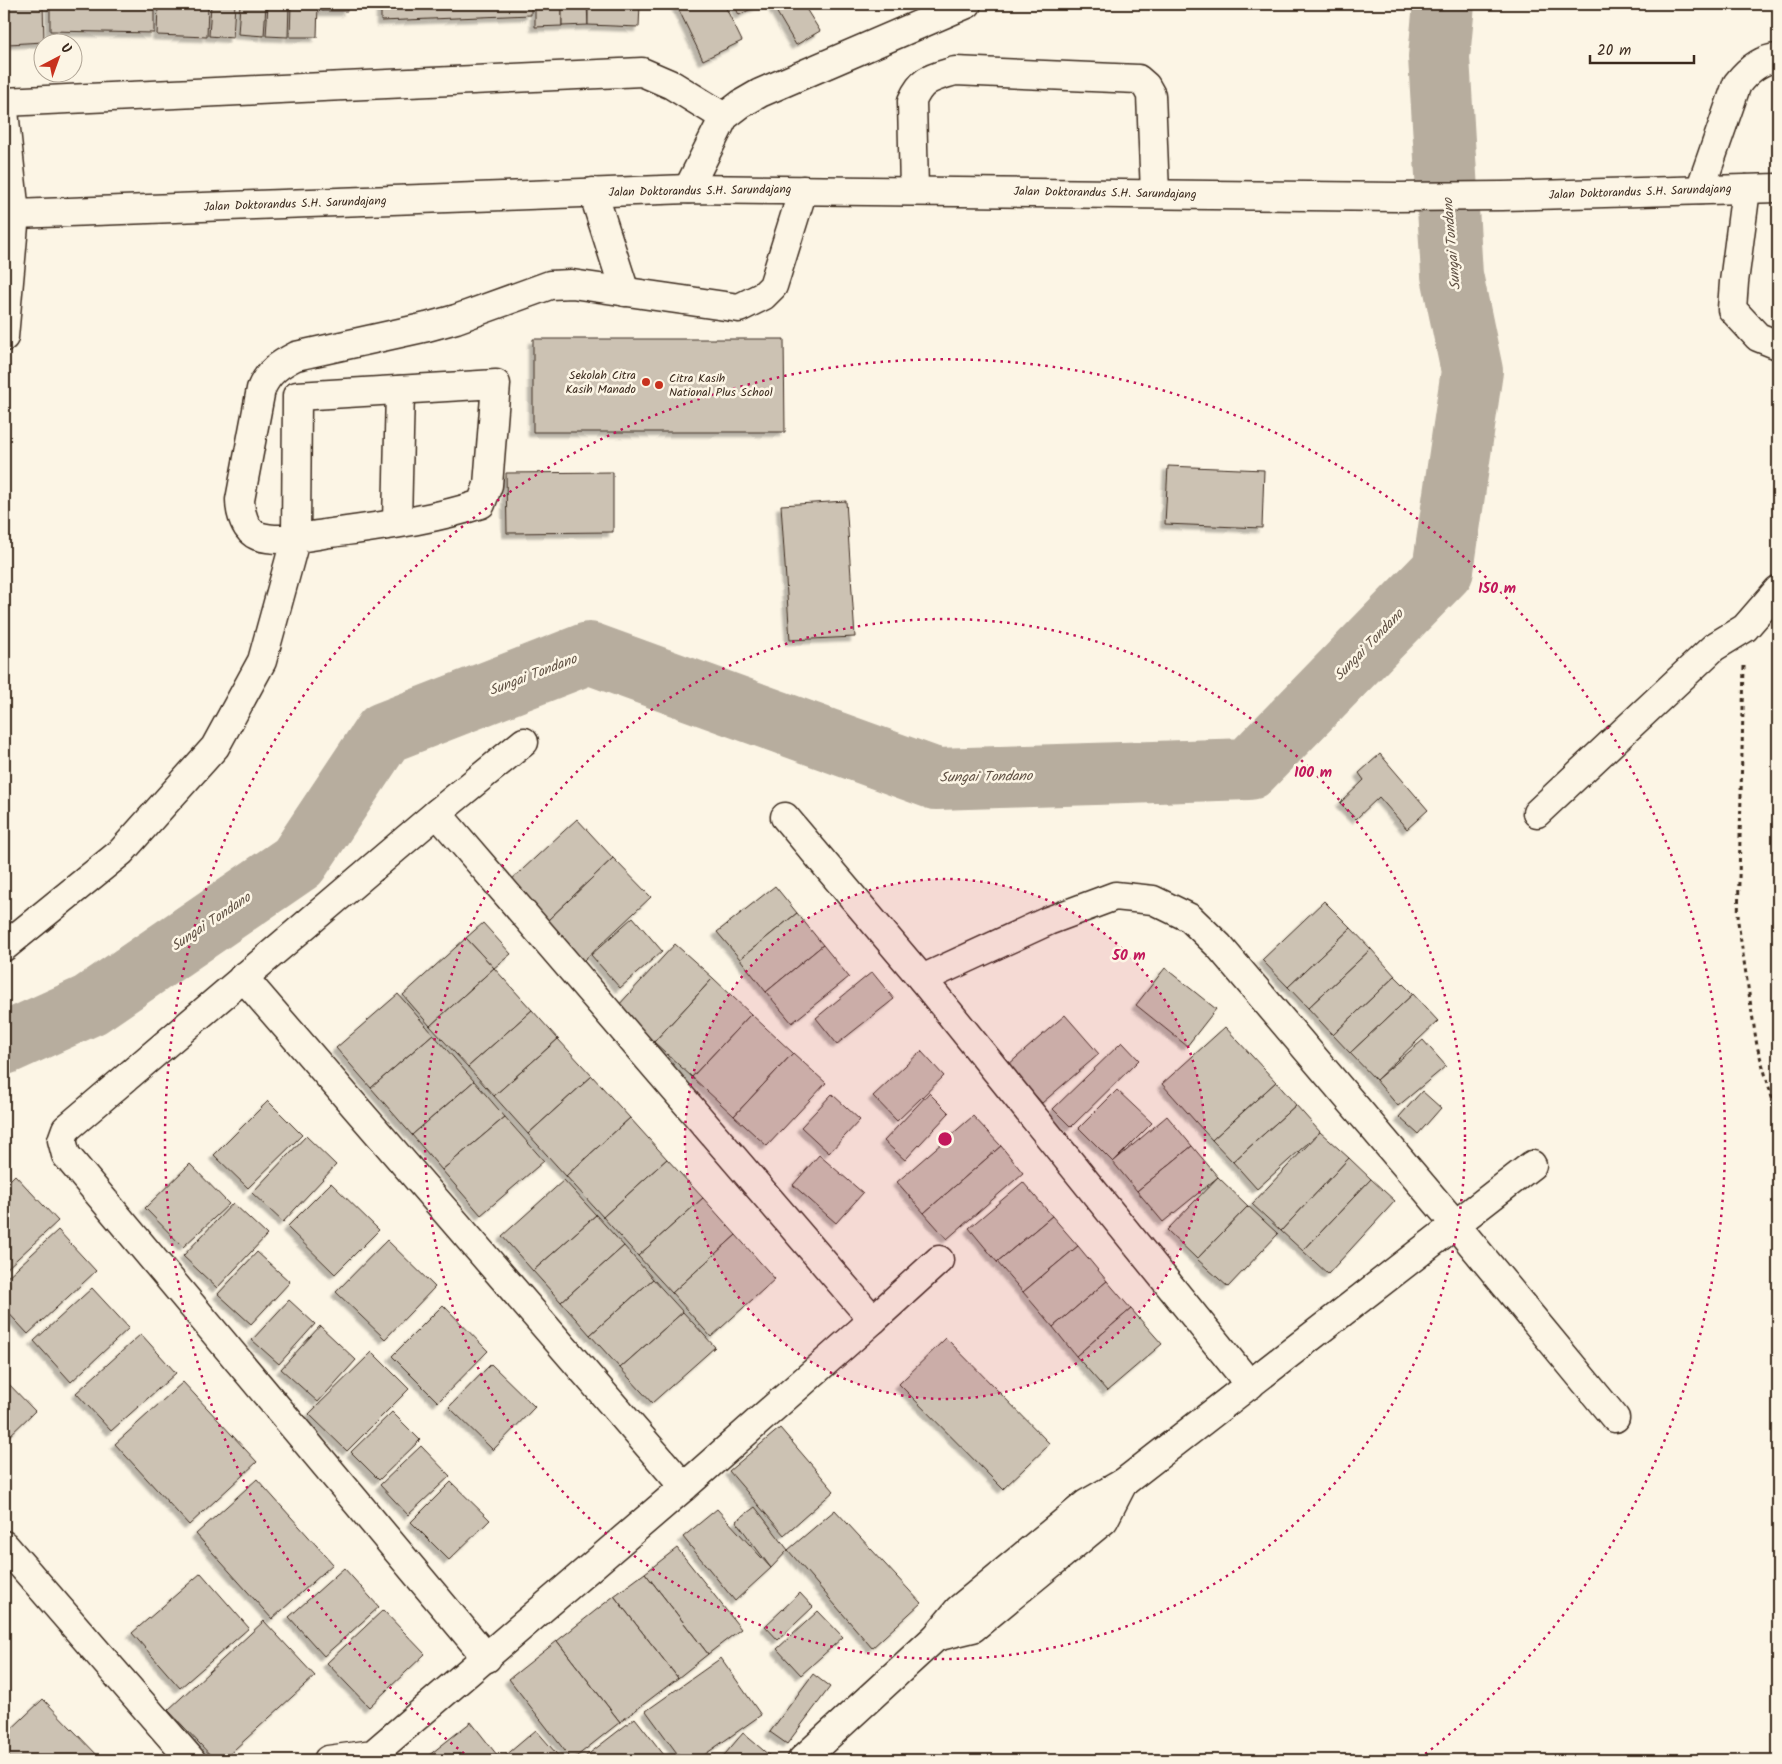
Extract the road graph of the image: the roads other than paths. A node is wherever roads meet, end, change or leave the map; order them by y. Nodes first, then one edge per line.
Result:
1 (967, 4) edge
2 (1778, 58) edge
3 (4, 102) edge
4 (4, 110) edge
5 (724, 117) junction
6 (1778, 188) edge
7 (688, 189) junction
8 (1746, 189) junction
9 (803, 190) junction
10 (914, 190) junction
11 (1700, 190) junction
12 (593, 192) junction
13 (1155, 194) junction
14 (9, 214) edge
15 (625, 292) junction
16 (4, 337) edge
17 (1778, 345) edge
18 (400, 390) junction
19 (397, 523) junction
20 (296, 537) junction
21 (1778, 590) edge
22 (524, 742) dead end
23 (437, 813) junction
24 (1537, 813) dead end
25 (785, 817) dead end
26 (4, 947) edge
27 (243, 977) junction
28 (922, 979) junction
29 (1532, 1165) dead end
30 (1455, 1224) junction
31 (938, 1260) dead end
32 (873, 1320) junction
33 (1250, 1385) junction
34 (1615, 1418) dead end
35 (684, 1487) junction
36 (4, 1545) edge
37 (487, 1658) junction
38 (372, 1757) edge
39 (191, 1760) edge
40 (328, 1760) edge
41 (802, 1760) edge

1 - 5 main road
2 - 11 main road
3 - 5 main road
4 - 14 main road
5 - 7 main road
6 - 8 main road, Jalan Doktorandus S.H. Sarundajang
7 - 9 main road, Jalan Doktorandus S.H. Sarundajang
7 - 12 main road, Jalan Doktorandus S.H. Sarundajang
8 - 11 main road, Jalan Doktorandus S.H. Sarundajang
8 - 17 main road
9 - 10 main road, Jalan Doktorandus S.H. Sarundajang
9 - 15 main road
10 - 13 main road, Jalan Doktorandus S.H. Sarundajang
10 - 13 main road
11 - 13 main road, Jalan Doktorandus S.H. Sarundajang
12 - 14 main road, Jalan Doktorandus S.H. Sarundajang
12 - 15 main road
14 - 16 main road
15 - 20 main road
18 - 19 main road
18 - 19 main road
18 - 20 main road
19 - 20 main road
20 - 26 main road
21 - 24 main road
22 - 23 main road
23 - 27 main road
23 - 32 main road
25 - 28 main road
27 - 35 main road
27 - 37 main road
28 - 30 main road
28 - 33 main road
29 - 30 main road
30 - 33 main road
30 - 34 main road
31 - 32 main road
32 - 35 main road
33 - 41 main road
35 - 37 main road
36 - 39 main road
37 - 38 main road
38 - 40 main road

